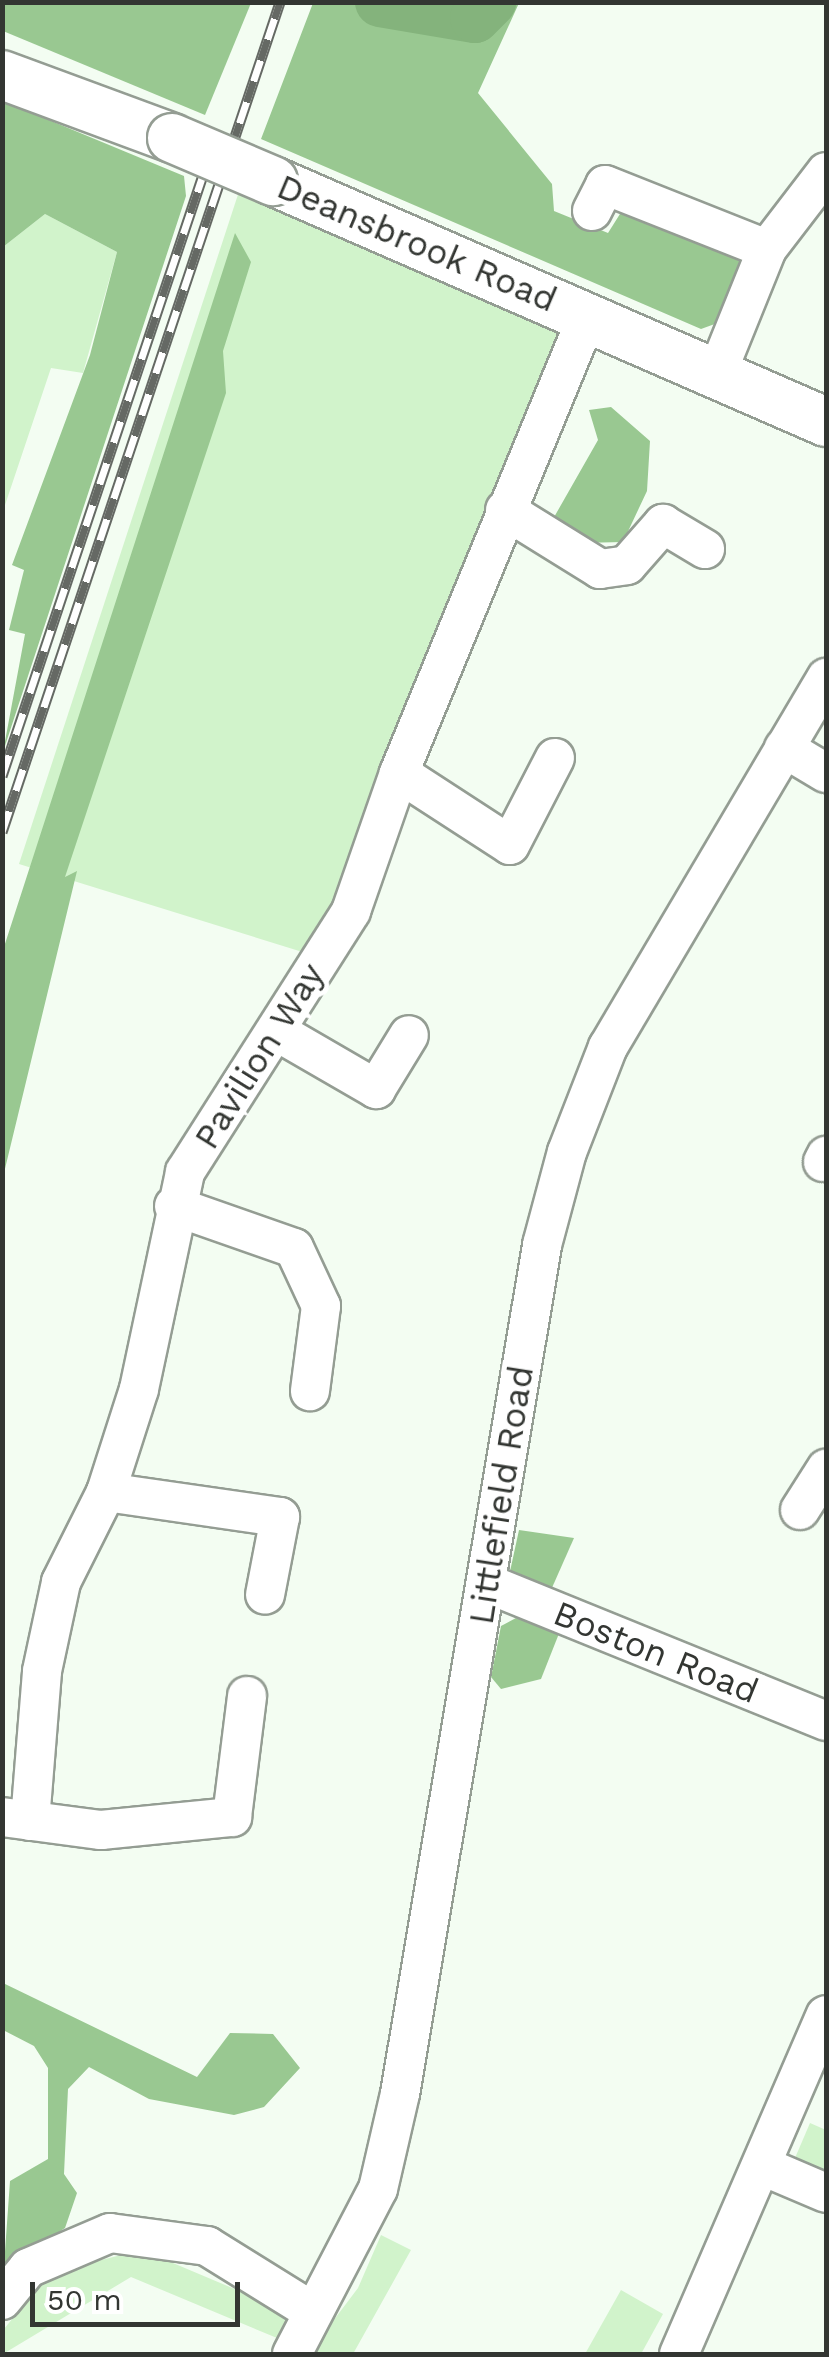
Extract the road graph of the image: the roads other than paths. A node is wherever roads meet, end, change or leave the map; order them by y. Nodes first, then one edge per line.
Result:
1 (2, 75) edge
2 (826, 172) edge
3 (592, 211) dead end
4 (767, 249) junction
5 (588, 318) junction
6 (716, 373) junction
7 (826, 422) edge
8 (505, 510) junction
9 (705, 549) dead end
10 (826, 678) edge
11 (784, 748) junction
12 (555, 758) dead end
13 (399, 773) junction
14 (826, 773) edge
15 (276, 1031) junction
16 (409, 1035) dead end
17 (174, 1206) junction
18 (310, 1391) dead end
19 (826, 1469) edge
20 (106, 1492) junction
21 (800, 1510) dead end
22 (486, 1583) junction
23 (265, 1596) dead end
24 (248, 1696) dead end
25 (826, 1721) edge
26 (16, 1819) edge
27 (826, 2016) edge
28 (765, 2167) junction
29 (826, 2192) edge
30 (2, 2300) edge
31 (312, 2311) junction
32 (292, 2354) edge
33 (679, 2354) edge

1 - 5 main road, Deansbrook Road, bridge
2 - 4 street
3 - 4 street
4 - 6 street
5 - 6 main road, Deansbrook Road
5 - 8 street, Pavilion Way
6 - 7 main road, Deansbrook Road
8 - 9 street
8 - 13 street, Pavilion Way
10 - 11 street, Littlefield Road
11 - 14 street
11 - 22 street, Littlefield Road
12 - 13 street
13 - 15 street, Pavilion Way
15 - 16 street
15 - 17 street, Pavilion Way
17 - 18 street
17 - 20 street, Pavilion Way
19 - 21 street
20 - 23 street
20 - 26 street, Pavilion Way
22 - 25 street, Boston Road
22 - 31 street, Littlefield Road
24 - 26 street
27 - 28 street
28 - 29 street
28 - 33 street
30 - 31 street
31 - 32 street, Littlefield Road

